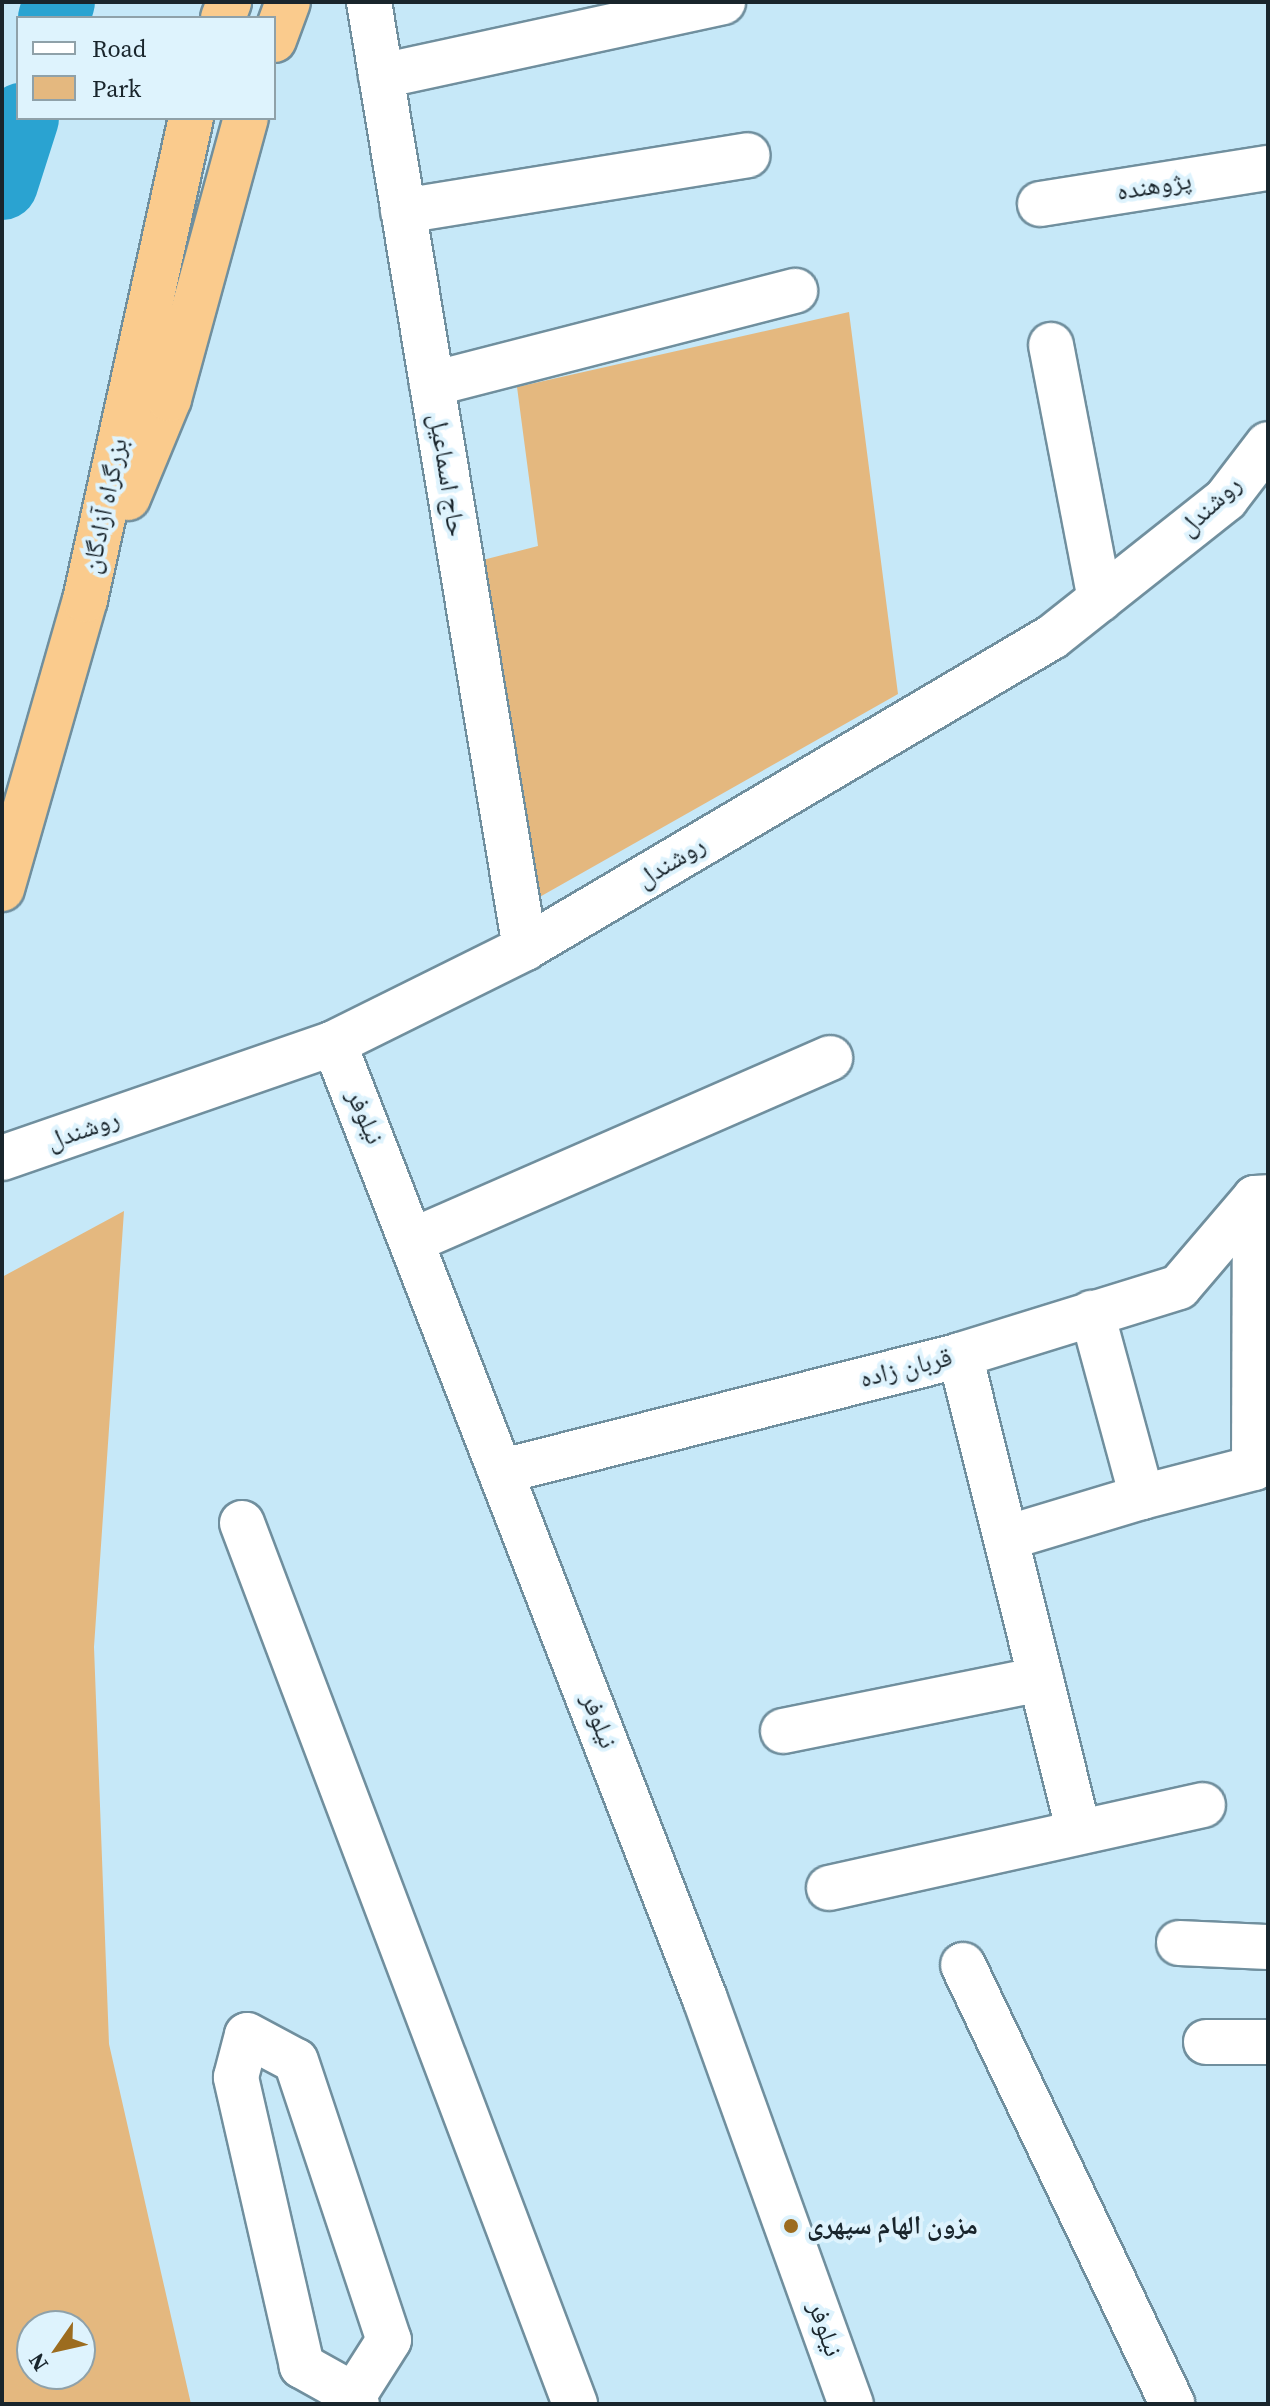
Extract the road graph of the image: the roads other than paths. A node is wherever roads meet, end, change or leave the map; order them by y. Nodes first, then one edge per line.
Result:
1 (288, 2) edge
2 (369, 2) edge
3 (723, 2) edge
4 (276, 35) edge
5 (381, 76) junction
6 (191, 120) edge
7 (245, 120) edge
8 (747, 155) dead end
9 (1268, 168) edge
10 (1040, 204) dead end
11 (403, 211) junction
12 (795, 291) dead end
13 (1051, 345) dead end
14 (432, 384) junction
15 (1268, 444) edge
16 (1100, 599) junction
17 (85, 600) junction
18 (2, 889) edge
19 (525, 948) junction
20 (334, 1043) junction
21 (830, 1058) dead end
22 (2, 1158) edge
23 (1261, 1198) edge
24 (416, 1239) junction
25 (1092, 1313) junction
26 (960, 1355) junction
27 (503, 1471) junction
28 (1142, 1497) junction
29 (242, 1523) dead end
30 (1006, 1538) junction
31 (1041, 1679) junction
32 (783, 1731) dead end
33 (1203, 1805) dead end
34 (1079, 1831) junction
35 (829, 1888) dead end
36 (1179, 1943) dead end
37 (1268, 1947) edge
38 (963, 1965) dead end
39 (1206, 2042) dead end
40 (1268, 2042) edge
41 (356, 2399) edge
42 (575, 2404) edge
43 (851, 2404) edge
44 (1172, 2404) edge

1 - 4 highway
2 - 5 street, حاج اسماعیل
3 - 5 street
5 - 11 street, حاج اسماعیل
6 - 17 highway, بزرگراه آزادگان
7 - 17 highway
8 - 11 street
9 - 10 street, پژوهنده
11 - 14 street, حاج اسماعیل
12 - 14 street
13 - 16 street
14 - 19 street, حاج اسماعیل
15 - 16 street, روشندل
16 - 19 street, روشندل
17 - 18 highway, بزرگراه آزادگان
19 - 20 street, روشندل
20 - 22 street, روشندل
20 - 24 street, نیلوفر
21 - 24 street
23 - 25 street, قربان زاده
23 - 28 street
24 - 27 street, نیلوفر
25 - 26 street, قربان زاده
25 - 28 street
26 - 27 street, قربان زاده
26 - 30 street
27 - 43 street, نیلوفر
28 - 30 street
29 - 42 street
30 - 31 street
31 - 32 street
31 - 34 street
33 - 34 street
34 - 35 street
36 - 37 street
38 - 44 street
39 - 40 street
41 - 41 street

